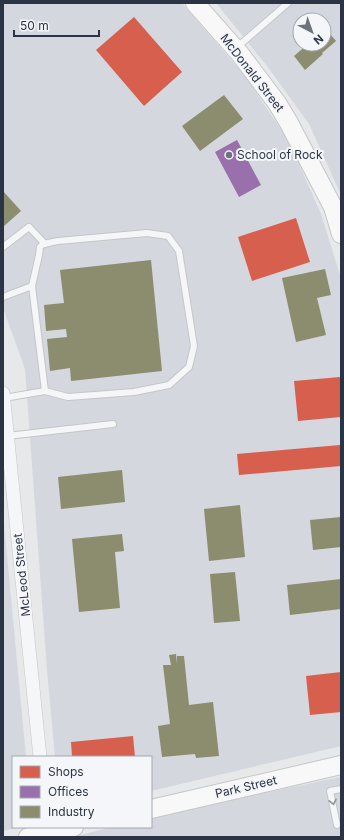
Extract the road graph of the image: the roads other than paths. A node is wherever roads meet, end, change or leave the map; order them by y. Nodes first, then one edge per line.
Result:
1 (196, 3) edge
2 (288, 3) edge
3 (235, 49) junction
4 (341, 234) edge
5 (45, 244) junction
6 (3, 247) edge
7 (32, 286) junction
8 (3, 297) edge
9 (45, 391) junction
10 (3, 393) edge
11 (4, 398) edge
12 (114, 424) dead end
13 (7, 436) junction
14 (40, 756) edge
15 (341, 765) edge
16 (341, 789) edge
17 (152, 809) edge
18 (337, 825) dead end
19 (65, 828) edge
20 (48, 830) edge
21 (28, 837) edge

1 - 3 main road, McDonald Street
2 - 3 lane
3 - 4 main road, McDonald Street
5 - 6 lane
5 - 7 lane
5 - 9 lane
7 - 8 lane
7 - 9 lane
9 - 11 lane
10 - 11 street, McLeod Street
11 - 13 street, McLeod Street
12 - 13 lane
13 - 14 street, McLeod Street
15 - 17 main road, Park Street
16 -> 18 lane
19 - 20 main road
20 - 21 main road

